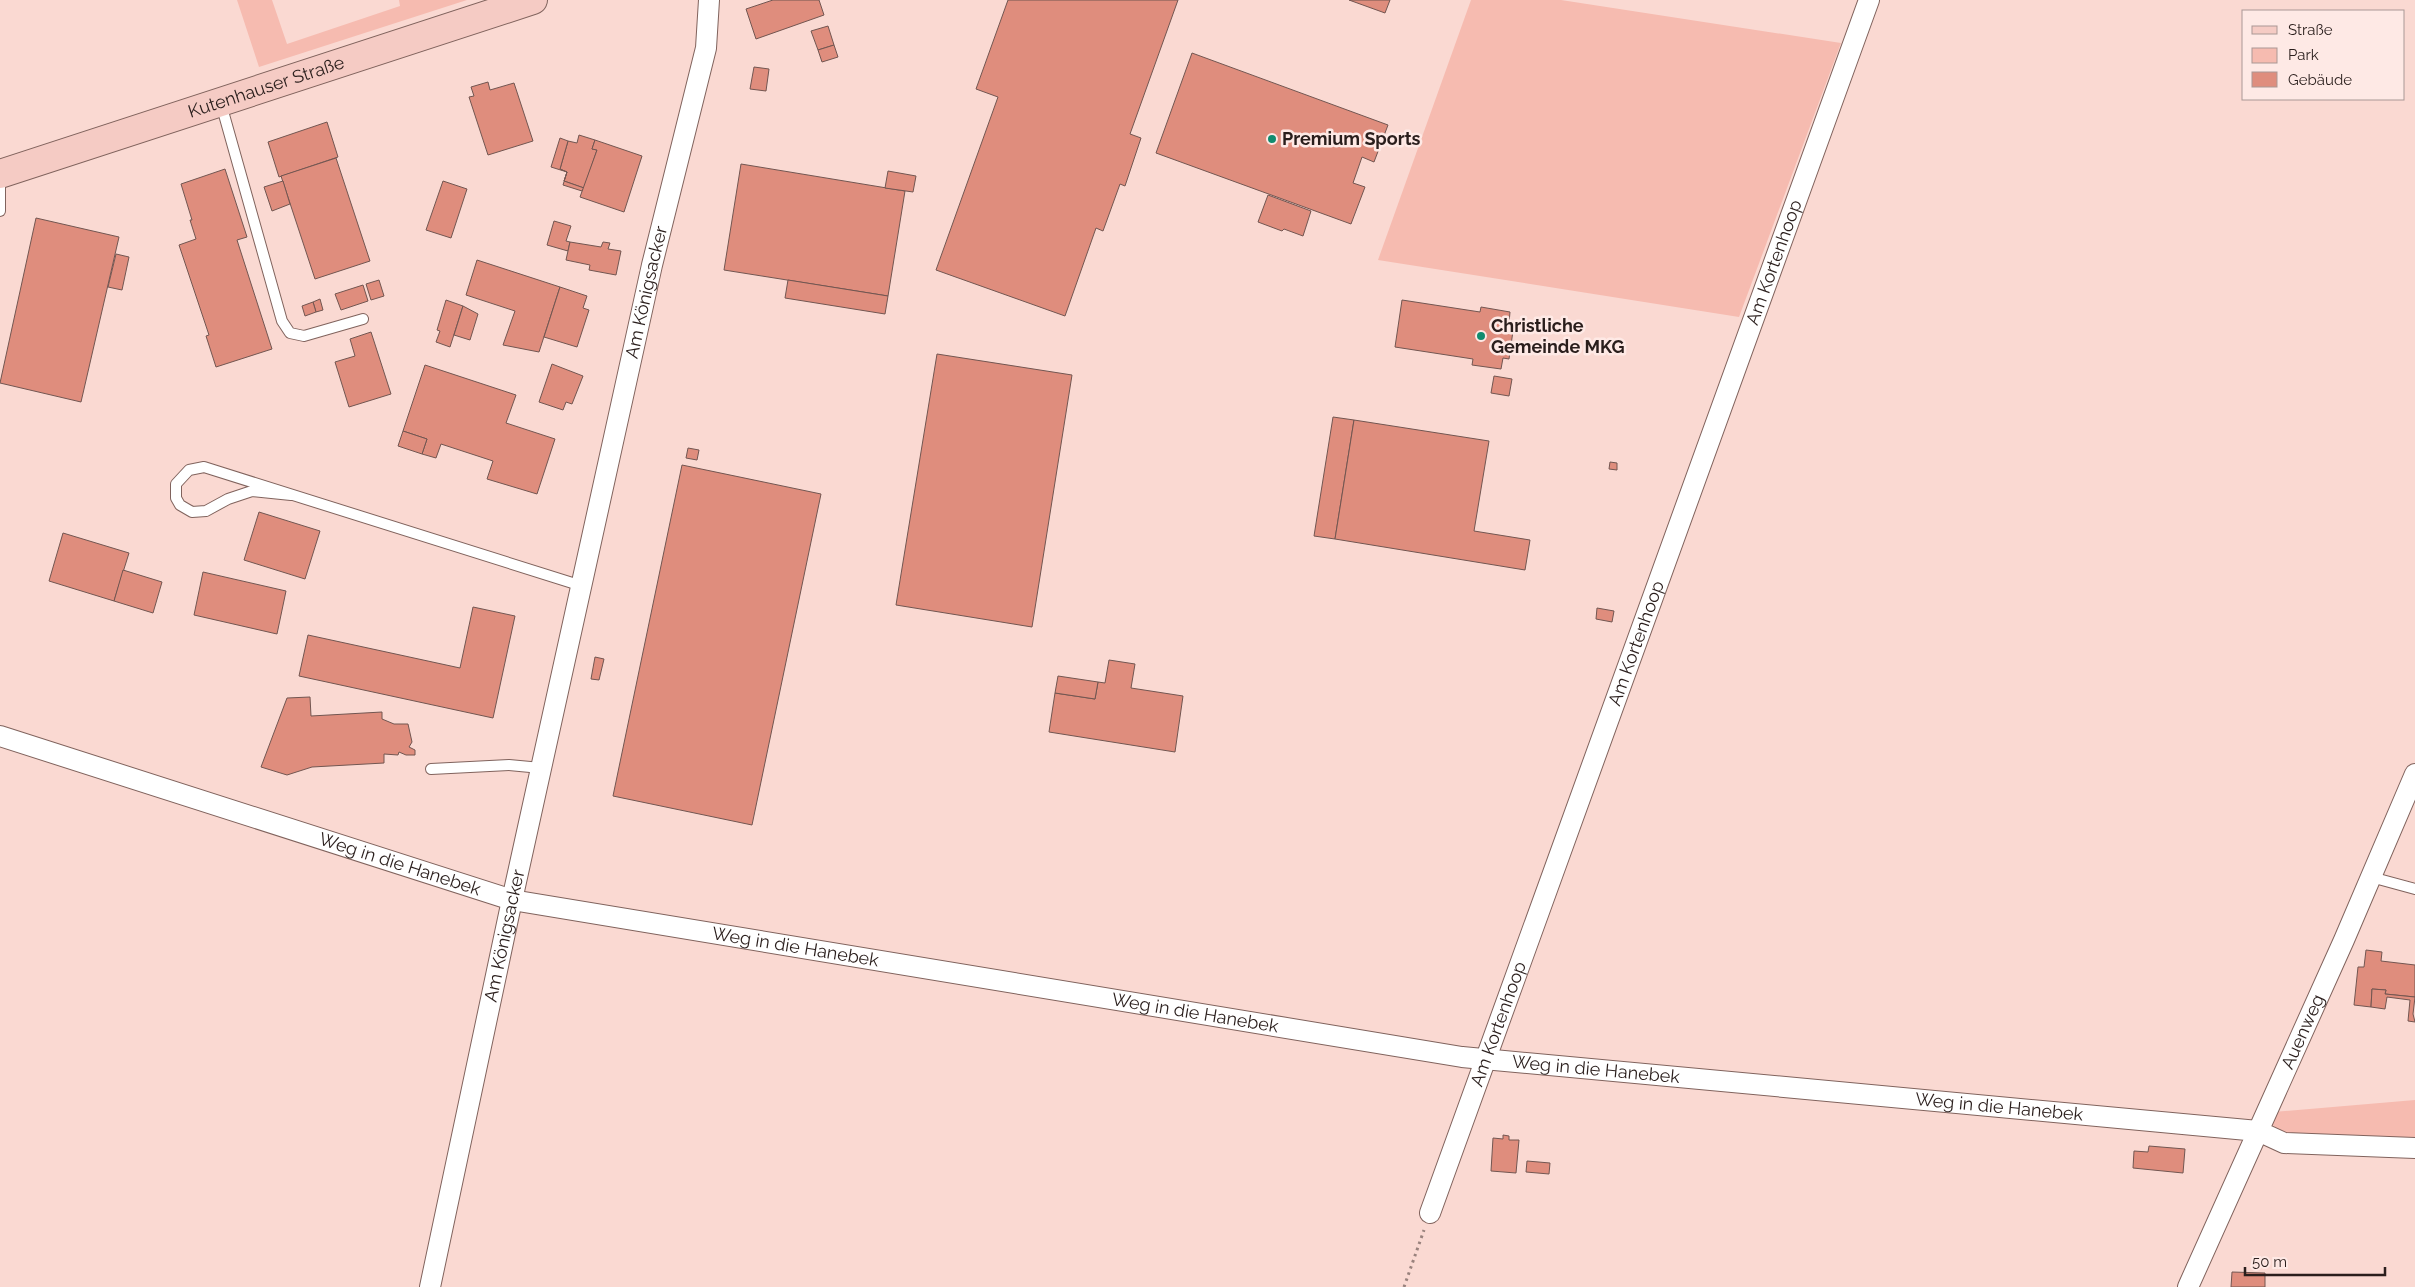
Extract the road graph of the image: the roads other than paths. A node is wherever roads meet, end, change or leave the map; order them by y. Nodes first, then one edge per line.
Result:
1 (533, 0) edge
2 (709, 0) edge
3 (1869, 0) edge
4 (220, 101) junction
5 (0, 174) edge
6 (0, 183) edge
7 (0, 211) edge
8 (363, 319) dead end
9 (291, 495) junction
10 (582, 586) junction
11 (0, 736) edge
12 (431, 768) dead end
13 (541, 768) junction
14 (2415, 774) edge
15 (2371, 877) junction
16 (2415, 889) edge
17 (512, 900) junction
18 (1487, 1059) junction
19 (2258, 1130) junction
20 (2415, 1148) edge
21 (1430, 1213) road end
22 (430, 1287) edge
23 (2188, 1287) edge

1 - 4 street, Kutenhauser Straße
2 - 10 street, Am Königsacker
3 - 18 street, Am Kortenhoop
4 - 5 street, Kutenhauser Straße
4 - 8 lane
6 - 7 lane
9 - 9 lane
9 - 10 lane
10 - 13 street, Am Königsacker
11 - 17 street, Weg in die Hanebek
12 - 13 lane
13 - 17 street, Am Königsacker
14 - 15 street, Auenweg
15 - 16 lane
15 - 19 street, Auenweg
17 - 18 street, Weg in die Hanebek
17 - 22 street, Am Königsacker
18 - 19 street, Weg in die Hanebek
18 - 21 street, Am Kortenhoop
19 - 20 street, Weg in die Hanebek
19 - 23 street, Auenweg

